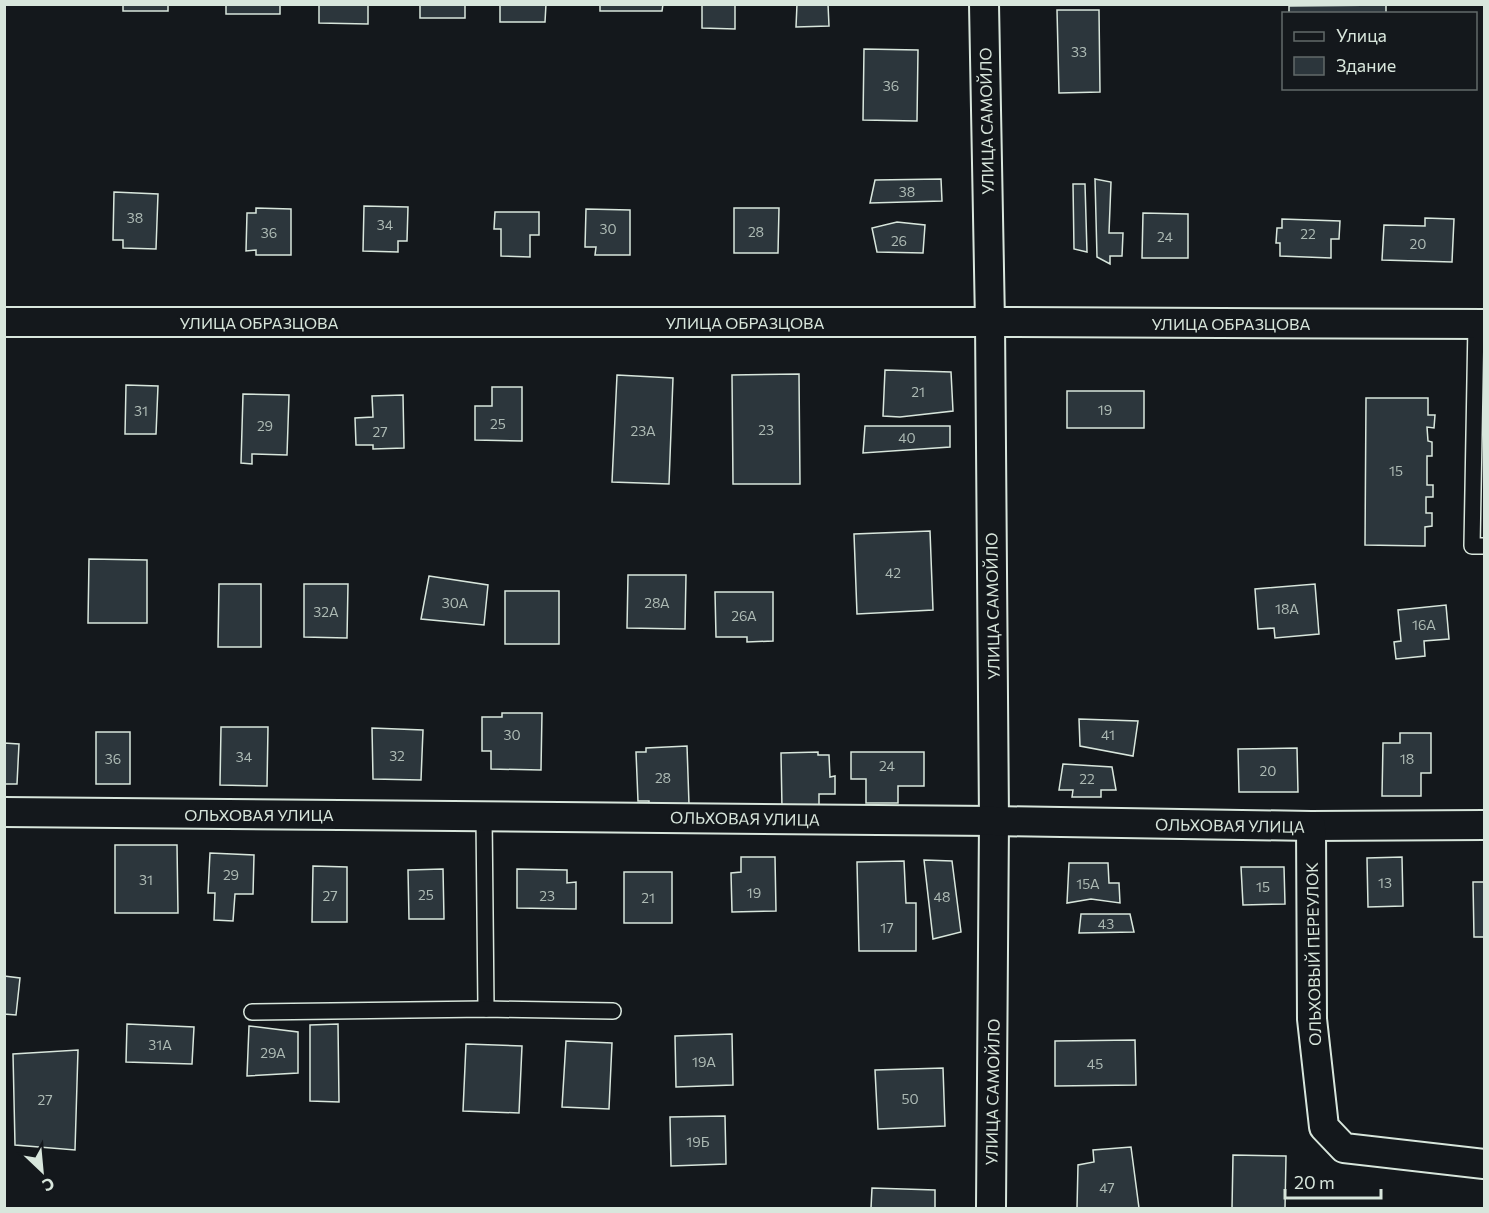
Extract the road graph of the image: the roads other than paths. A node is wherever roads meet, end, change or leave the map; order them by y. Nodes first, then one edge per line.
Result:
1 (984, 4) edge
2 (4, 322) edge
3 (990, 322) junction
4 (1480, 324) edge
5 (1485, 546) edge
6 (4, 812) edge
7 (484, 816) junction
8 (994, 821) junction
9 (1485, 825) edge
10 (1311, 826) junction
11 (486, 1009) junction
12 (613, 1011) dead end
13 (252, 1012) dead end
14 (1485, 1164) edge
15 (991, 1209) edge

1 - 3 street, УЛИЦА САМОЙЛО
2 - 3 street, УЛИЦА ОБРАЗЦОВА
3 - 4 street, УЛИЦА ОБРАЗЦОВА
3 - 8 street, УЛИЦА САМОЙЛО
4 - 5 lane
6 - 7 street, ОЛЬХОВАЯ УЛИЦА
7 - 8 street, ОЛЬХОВАЯ УЛИЦА
7 - 11 lane
8 - 10 street, ОЛЬХОВАЯ УЛИЦА
8 - 15 street, УЛИЦА САМОЙЛО
9 - 10 street, ОЛЬХОВАЯ УЛИЦА
10 - 14 street, ОЛЬХОВЫЙ ПЕРЕУЛОК
11 - 12 lane
11 - 13 lane

